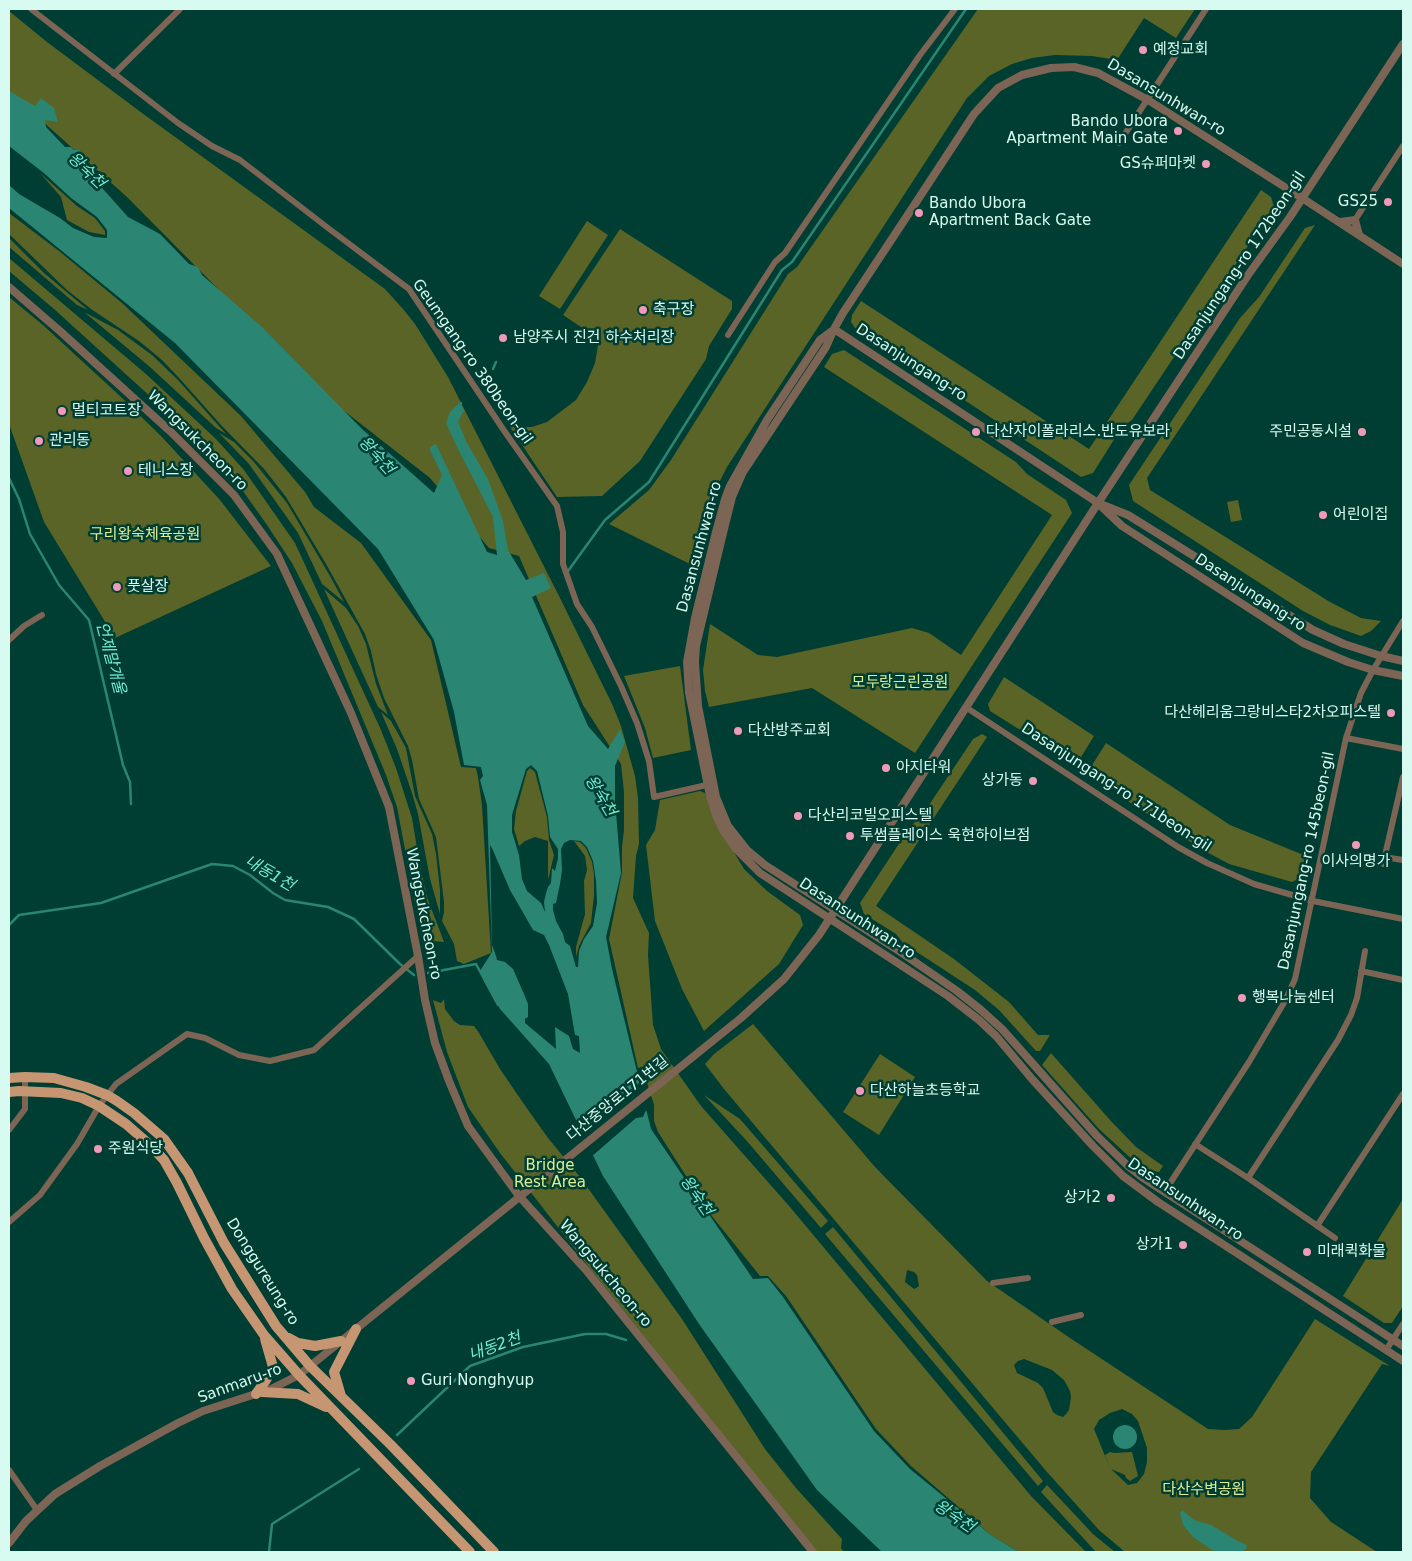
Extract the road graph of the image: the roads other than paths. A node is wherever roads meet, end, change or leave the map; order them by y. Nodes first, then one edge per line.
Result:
1 (31, 9) edge
2 (180, 9) edge
3 (955, 9) edge
4 (1206, 9) edge
5 (1403, 44) edge
6 (114, 74) junction
7 (1148, 100) junction
8 (1120, 143) dead end
9 (1403, 146) edge
10 (1302, 198) junction
11 (1355, 220) junction
12 (1340, 222) junction
13 (1359, 235) junction
14 (1403, 264) edge
15 (9, 287) edge
16 (834, 329) junction
17 (728, 335) dead end
18 (1098, 503) junction
19 (42, 615) dead end
20 (1403, 621) edge
21 (9, 640) edge
22 (1381, 656) junction
23 (1403, 661) edge
24 (1373, 670) junction
25 (1403, 676) edge
26 (967, 708) junction
27 (1346, 738) junction
28 (1403, 749) edge
29 (1403, 777) edge
30 (710, 784) junction
31 (1384, 857) junction
32 (1403, 860) edge
33 (1383, 864) dead end
34 (1313, 901) junction
35 (835, 910) junction
36 (830, 918) junction
37 (1403, 919) edge
38 (1365, 951) dead end
39 (418, 956) junction
40 (1362, 971) junction
41 (1403, 980) edge
42 (25, 1077) junction
43 (9, 1078) edge
44 (25, 1091) junction
45 (9, 1092) edge
46 (1403, 1094) edge
47 (107, 1095) junction
48 (99, 1106) junction
49 (9, 1130) edge
50 (1195, 1144) junction
51 (1248, 1178) junction
52 (1165, 1191) junction
53 (519, 1196) junction
54 (9, 1222) edge
55 (1317, 1226) junction
56 (1335, 1238) dead end
57 (1028, 1278) dead end
58 (993, 1283) dead end
59 (1081, 1315) dead end
60 (1052, 1322) dead end
61 (1403, 1324) edge
62 (356, 1329) junction
63 (264, 1335) junction
64 (284, 1335) junction
65 (1393, 1339) junction
66 (341, 1341) junction
67 (1403, 1346) edge
68 (1386, 1350) junction
69 (1403, 1361) edge
70 (310, 1366) junction
71 (299, 1375) junction
72 (259, 1393) junction
73 (342, 1397) junction
74 (335, 1412) junction
75 (9, 1470) edge
76 (37, 1510) junction
77 (9, 1544) edge
78 (470, 1552) edge
79 (494, 1552) edge
80 (813, 1552) edge

1 - 6 street, Geumgang-ro 380beon-gil
2 - 6 street
3 - 17 street
4 - 7 street
5 - 10 street, Dasanjungang-ro 172beon-gil
6 - 30 street, Geumgang-ro 380beon-gil
7 - 8 street
7 - 10 street, Dasansunhwan-ro
7 - 16 street, Dasansunhwan-ro
9 - 11 street
10 - 12 street, Dasansunhwan-ro
10 - 18 street, Dasanjungang-ro 172beon-gil
11 - 12 street
11 - 13 street
12 - 13 street, Dasansunhwan-ro
13 - 14 street, Dasansunhwan-ro
15 - 39 street, Wangsukcheon-ro
16 - 18 street, Dasanjungang-ro
16 - 30 street, Dasansunhwan-ro
18 - 22 street, Dasanjungang-ro
18 - 24 street, Dasanjungang-ro
18 - 26 street
19 - 21 street
20 - 22 street, Dasanjungang-ro 145beon-gil
22 - 23 street, Dasanjungang-ro
22 - 24 street, Dasanjungang-ro 145beon-gil
24 - 25 street, Dasanjungang-ro
24 - 27 street, Dasanjungang-ro 145beon-gil
26 - 34 street, Dasanjungang-ro 171beon-gil
26 - 35 street
27 - 28 street
27 - 34 street, Dasanjungang-ro 145beon-gil
29 - 31 street
30 - 35 street, Dasansunhwan-ro
30 - 36 street, Dasansunhwan-ro
31 - 32 street
31 - 33 street
34 - 37 street, Dasanjungang-ro 171beon-gil
34 - 50 street, Dasanjungang-ro 145beon-gil
35 - 36 street
35 - 52 street, Dasansunhwan-ro
36 - 53 street, 다산중앙로171번길
36 - 68 street, Dasansunhwan-ro
38 - 40 street
39 - 47 street
39 - 53 street, Wangsukcheon-ro
40 - 41 street
40 - 51 street
42 - 43 main road, Donggureung-ro
42 - 44 street
42 - 47 main road, Donggureung-ro
44 - 45 main road, Donggureung-ro
44 - 48 main road, Donggureung-ro
44 - 49 street
46 - 55 street
47 - 48 street
47 - 64 main road, Donggureung-ro
48 - 54 street
48 - 63 main road, Donggureung-ro
50 - 51 street
50 - 52 street, Dasanjungang-ro 145beon-gil
51 - 55 street
52 - 65 street, Dasansunhwan-ro
53 - 62 street, Sanmaru-ro
53 - 80 street, Wangsukcheon-ro
55 - 56 street
57 - 58 street
59 - 60 street
61 - 65 street
62 - 66 street, Sanmaru-ro
62 - 73 main road
63 - 71 main road, Donggureung-ro
63 - 72 main road
64 - 66 main road
64 - 70 main road, Donggureung-ro
65 - 67 street, Dasansunhwan-ro
65 - 68 street
66 - 70 street, Sanmaru-ro
68 - 69 street, Dasansunhwan-ro
70 - 71 street, Sanmaru-ro
70 - 73 main road, Donggureung-ro
71 - 72 street, Sanmaru-ro
71 - 74 main road, Donggureung-ro
72 - 74 main road
72 - 76 street, Sanmaru-ro
73 - 79 main road, Donggureung-ro
74 - 78 main road, Donggureung-ro
75 - 76 street
76 - 77 street, Sanmaru-ro

